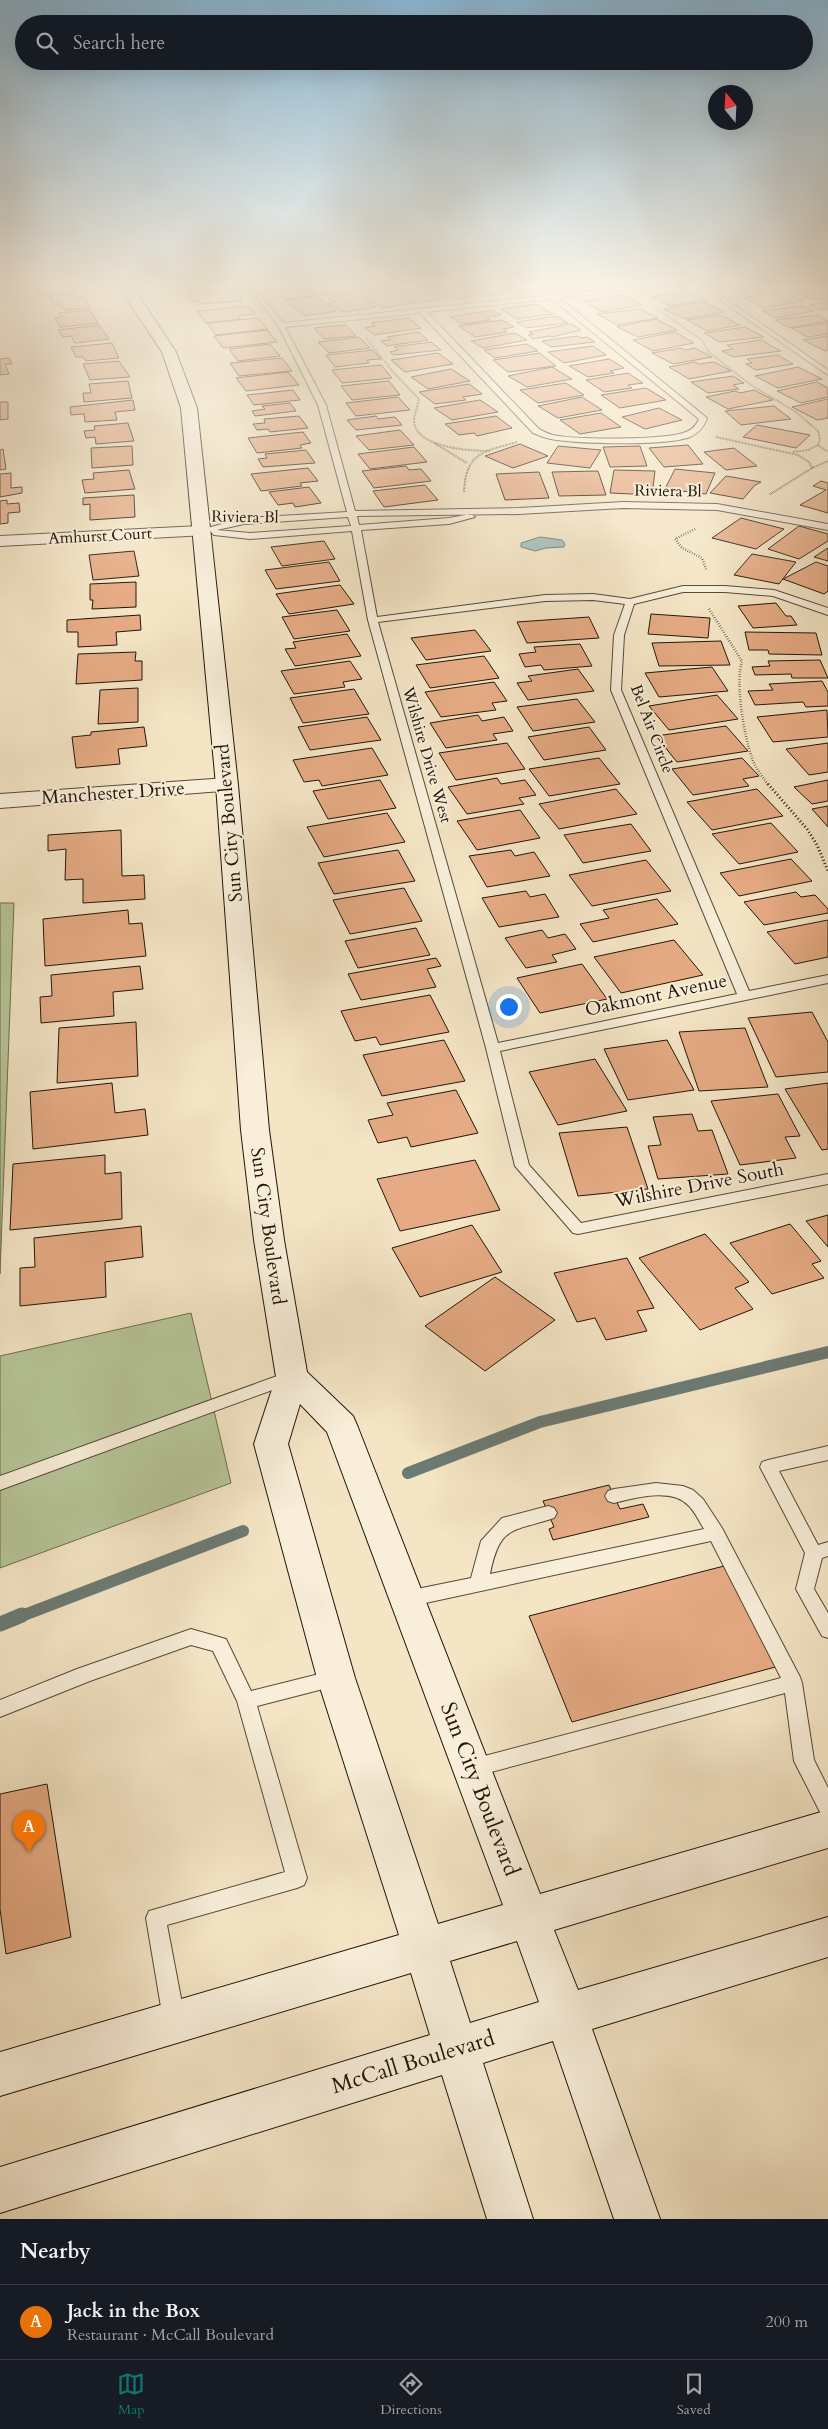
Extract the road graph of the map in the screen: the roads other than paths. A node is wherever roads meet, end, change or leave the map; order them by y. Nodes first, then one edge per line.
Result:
1 (182, 388) edge
2 (313, 388) edge
3 (495, 388) edge
4 (666, 388) edge
5 (507, 511) junction
6 (351, 514) junction
7 (828, 527) edge
8 (356, 528) junction
9 (200, 531) junction
10 (0, 541) edge
11 (630, 602) junction
12 (828, 612) edge
13 (373, 620) junction
14 (226, 785) junction
15 (0, 801) edge
16 (828, 979) edge
17 (744, 995) junction
18 (493, 1048) junction
19 (828, 1179) edge
20 (578, 1229) joint
21 (292, 1377) junction
22 (828, 1453) edge
23 (0, 1483) edge
24 (614, 1496) dead end
25 (548, 1513) dead end
26 (716, 1533) junction
27 (821, 1551) edge
28 (479, 1583) junction
29 (407, 1599) junction
30 (828, 1630) edge
31 (336, 1678) junction
32 (793, 1683) junction
33 (246, 1701) junction
34 (0, 1709) edge
35 (472, 1768) junction
36 (828, 1808) edge
37 (828, 1829) edge
38 (529, 1916) junction
39 (828, 1937) edge
40 (424, 1948) junction
41 (566, 2015) junction
42 (175, 2022) junction
43 (455, 2049) junction
44 (0, 2074) edge
45 (0, 2190) edge
46 (510, 2219) edge
47 (637, 2219) edge

1 - 9 street, Sun City Boulevard
2 - 6 lane, Wilshire Drive West
3 - 4 lane
5 - 6 lane, Riviera Bl
5 - 7 lane, Riviera Bl
5 - 8 lane, Riviera Bl
6 - 8 lane, Wilshire Drive West
6 - 9 lane, Riviera Bl
8 - 9 lane, Riviera Bl
8 - 13 lane, Wilshire Drive West
9 - 10 street, Amhurst Court
9 - 14 street, Sun City Boulevard
11 - 12 lane
11 - 13 lane
11 - 17 lane, Bel Air Circle
13 - 18 lane, Wilshire Drive West
14 - 15 street, Manchester Drive
14 - 21 street, Sun City Boulevard
16 - 17 lane, Oakmont Avenue
17 - 18 lane, Oakmont Avenue
18 - 20 lane, Wilshire Drive West
19 - 20 lane, Wilshire Drive South
21 - 23 lane
21 - 29 street, Sun City Boulevard
21 - 31 street, Sun City Boulevard
22 - 27 lane
24 - 26 lane
25 - 28 lane
26 - 28 lane
26 - 32 lane
27 - 30 lane
28 - 29 lane
29 - 35 street, Sun City Boulevard
31 - 33 lane
31 - 40 street, Sun City Boulevard
32 - 35 lane
32 - 36 lane
33 - 34 lane
33 - 42 lane
35 - 38 street, Sun City Boulevard
37 - 38 street
38 - 40 street
38 - 41 street, Sun City Boulevard
39 - 41 street, McCall Boulevard
40 - 42 street
40 - 43 street, Sun City Boulevard
41 - 43 street, McCall Boulevard
41 - 47 street, Sun City Boulevard
42 - 44 street
43 - 45 street, McCall Boulevard
43 - 46 street, Sun City Boulevard

